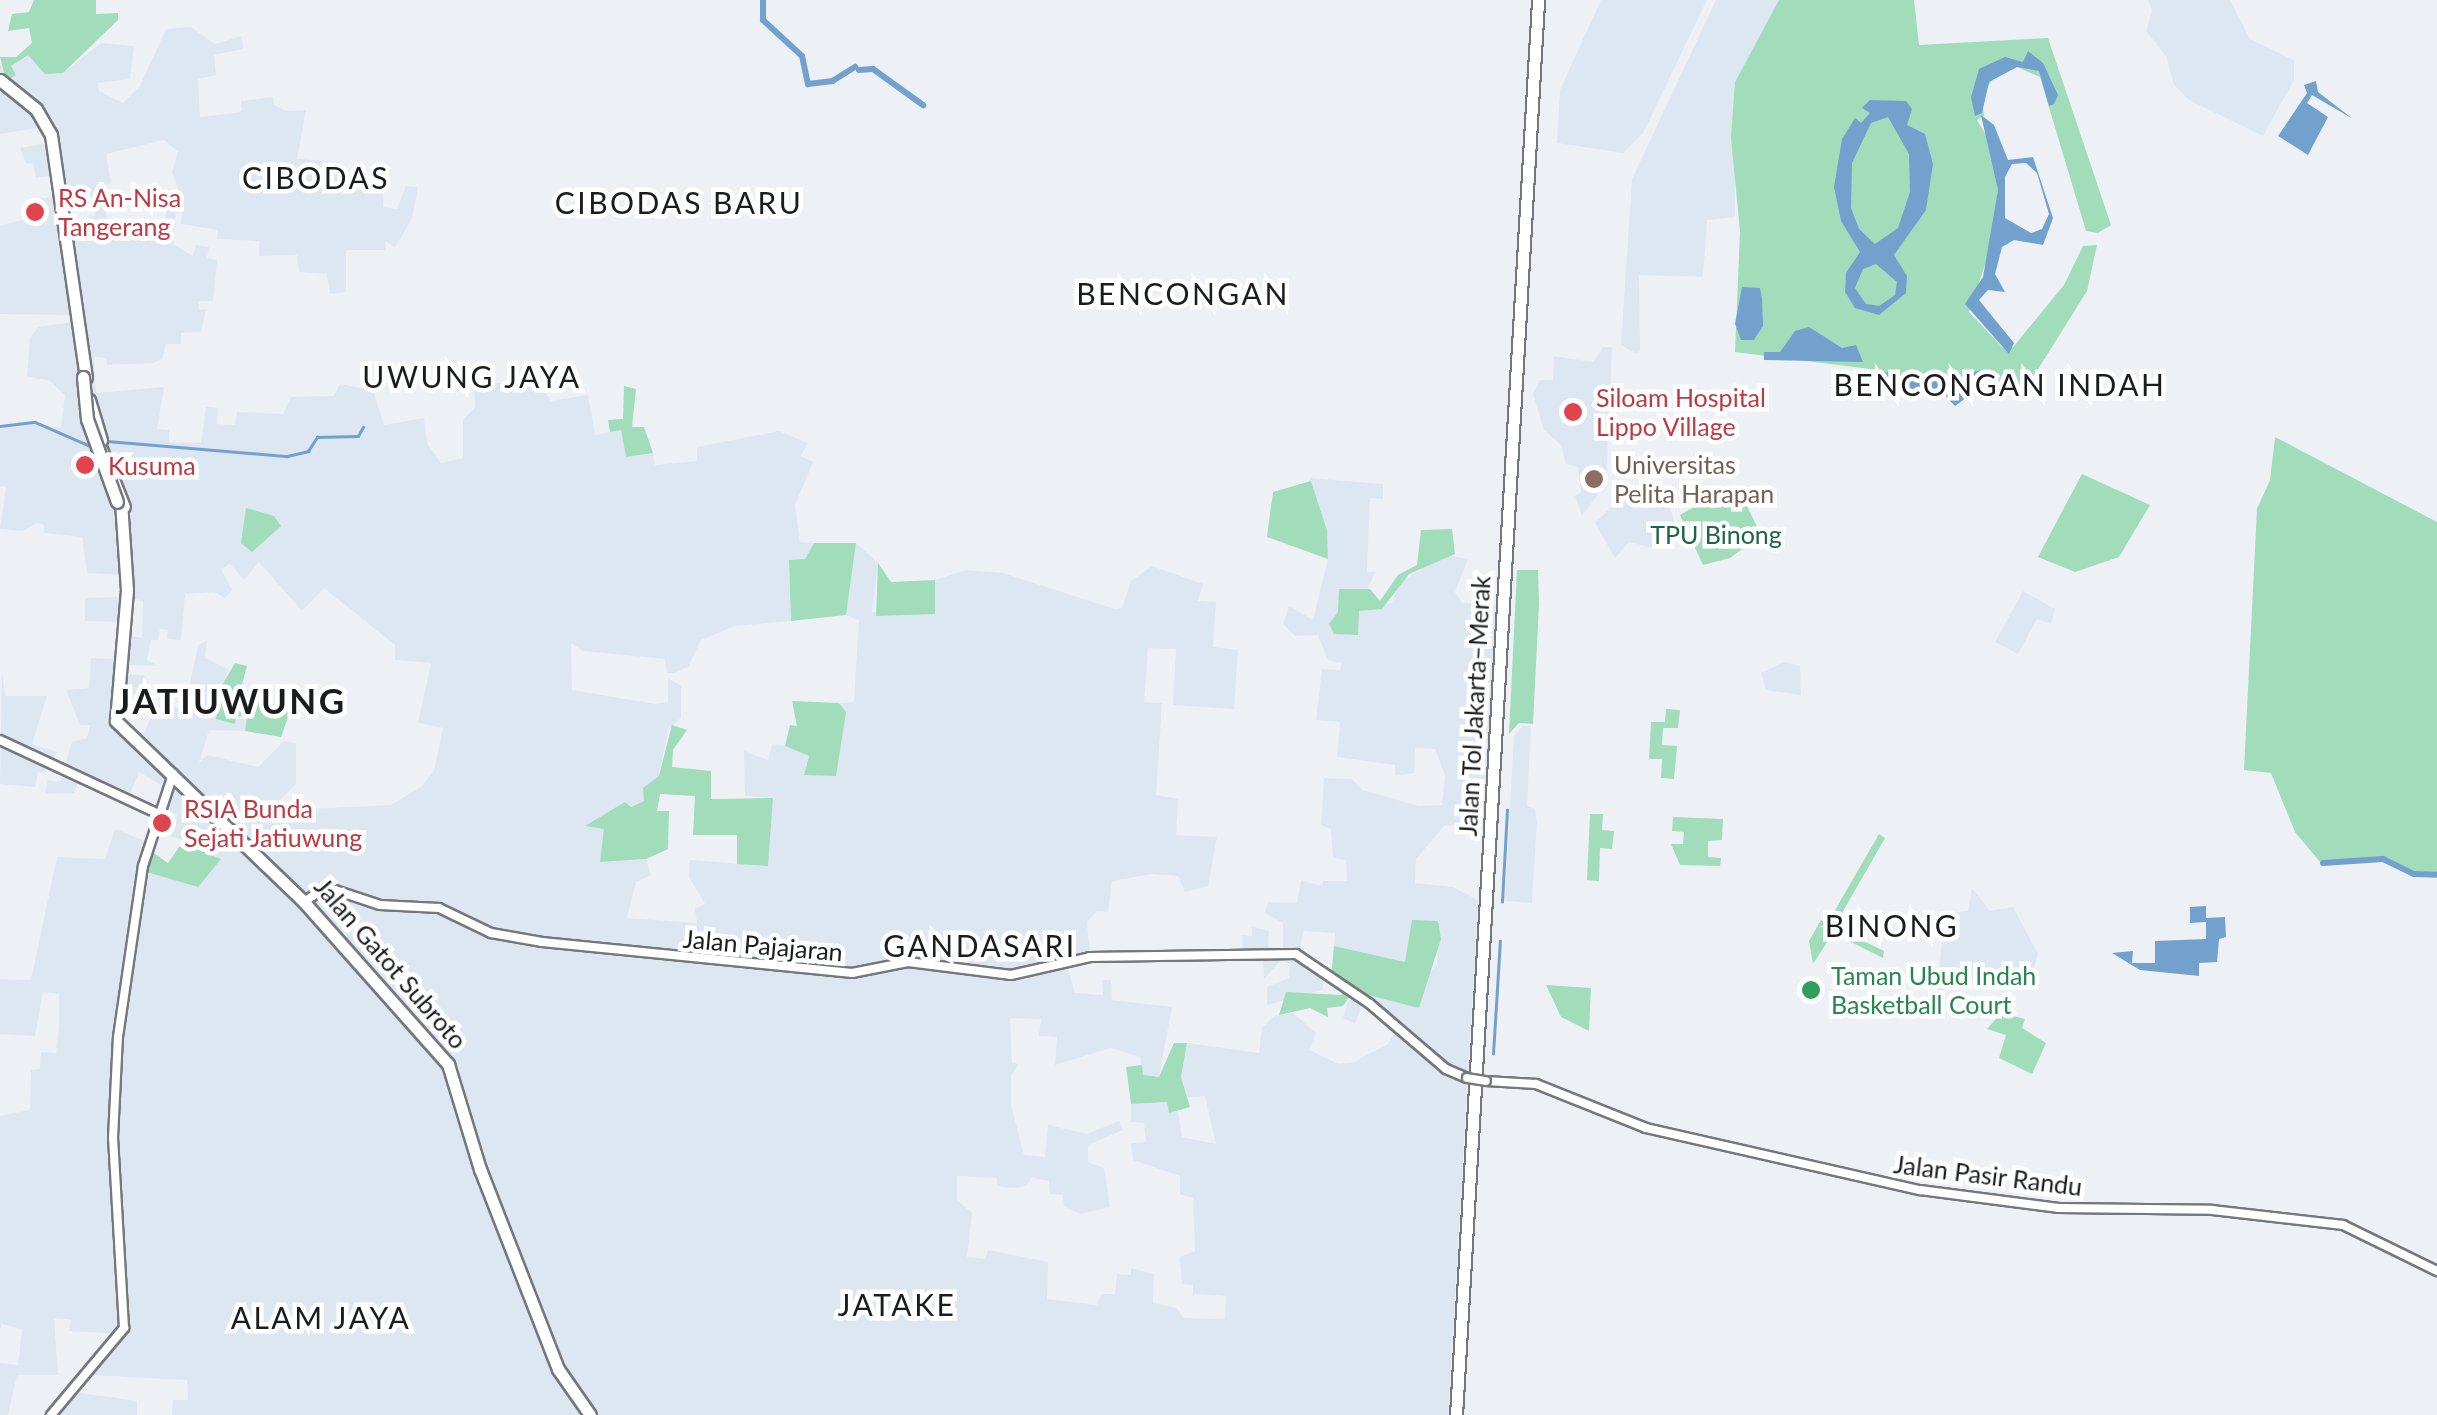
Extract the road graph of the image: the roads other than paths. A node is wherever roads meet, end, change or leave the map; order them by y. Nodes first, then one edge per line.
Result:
1 (1541, 0) edge
2 (6, 87) edge
3 (82, 357) junction
4 (122, 527) junction
5 (0, 740) edge
6 (173, 776) junction
7 (159, 814) junction
8 (306, 900) junction
9 (1486, 1082) joint
10 (2437, 1270) edge
11 (52, 1415) edge
12 (594, 1415) edge
13 (1459, 1415) edge

1 - 13 highway, Jalan Tol Jakarta–Merak
2 - 3 highway, Jalan Gatot Subroto
3 - 4 highway, Jalan Gatot Subroto, bridge
3 - 4 highway
4 - 6 highway, Jalan Gatot Subroto
5 - 7 main road
6 - 7 main road
6 - 8 highway, Jalan Gatot Subroto
7 - 11 main road
8 - 9 main road, Jalan Pajajaran, bridge
8 - 12 highway, Jalan Gatot Subroto
9 - 10 main road, Jalan Pasir Randu

